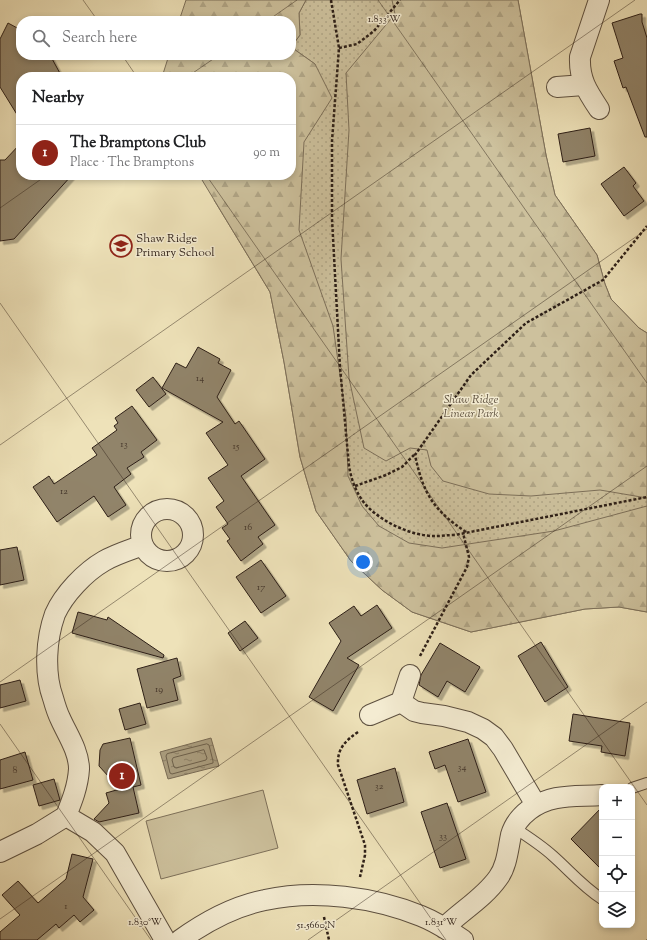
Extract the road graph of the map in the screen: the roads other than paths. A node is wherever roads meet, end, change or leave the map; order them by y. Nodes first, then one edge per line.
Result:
1 (599, 0) edge
2 (584, 85) junction
3 (557, 87) dead end
4 (600, 110) dead end
5 (143, 545) dead end
6 (410, 675) road end
7 (401, 702) junction
8 (370, 715) road end
9 (647, 783) edge
10 (635, 787) edge
11 (599, 795) edge
12 (536, 805) junction
13 (66, 816) junction
14 (513, 827) junction
15 (0, 852) edge
16 (599, 897) edge
17 (444, 928) junction
18 (165, 940) edge
19 (180, 940) edge
20 (463, 940) edge

1 - 2 street
2 - 3 street
2 - 4 street
5 - 13 street
6 - 7 street
7 - 8 street
7 - 12 street
9 - 10 lane
11 - 12 street
12 - 14 street
13 - 15 street
13 - 18 street
14 - 16 lane
14 - 17 street
17 - 19 street
17 - 20 street

